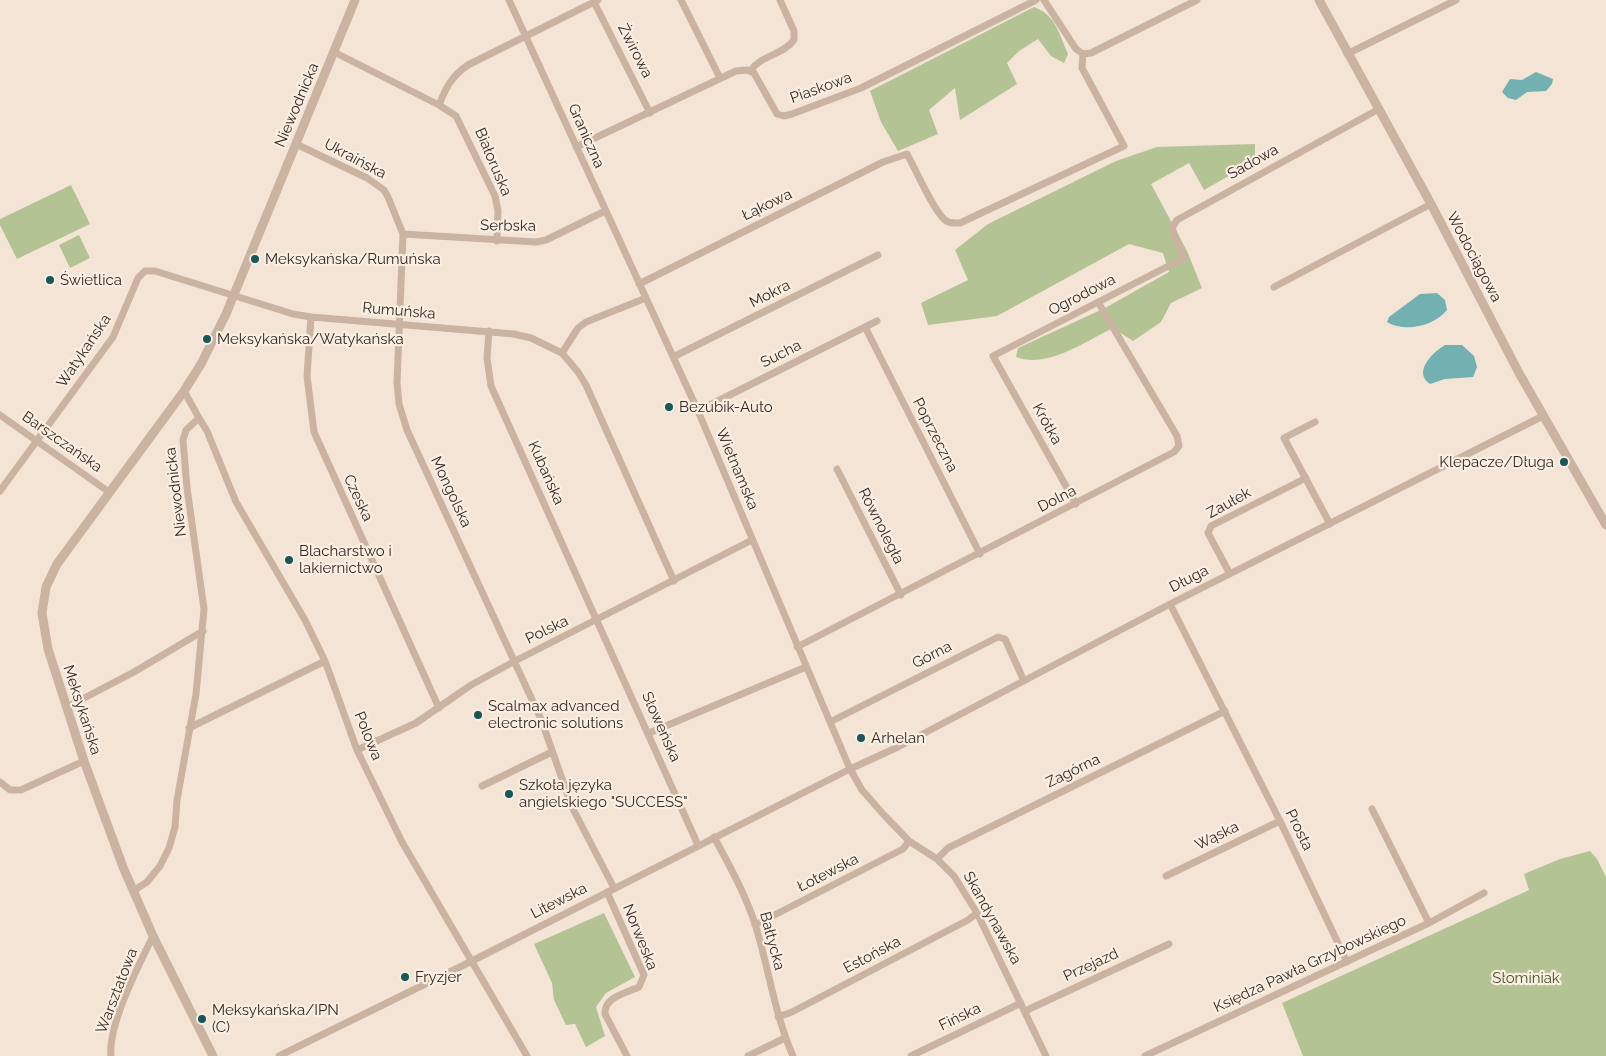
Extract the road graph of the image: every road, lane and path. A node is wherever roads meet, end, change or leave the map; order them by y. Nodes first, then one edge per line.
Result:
1 (355, 0) edge
2 (509, 0) edge
3 (682, 0) edge
4 (780, 0) edge
5 (1036, 0) edge
6 (1044, 0) edge
7 (1197, 0) edge
8 (1319, 0) edge
9 (1456, 0) edge
10 (596, 1) edge
11 (525, 36) junction
12 (334, 52) junction
13 (1083, 54) junction
14 (1347, 54) junction
15 (750, 71) junction
16 (720, 78) junction
17 (439, 105) junction
18 (1379, 109) junction
19 (650, 112) junction
20 (296, 144) junction
21 (576, 147) junction
22 (1431, 204) junction
23 (605, 211) junction
24 (404, 234) junction
25 (497, 241) junction
26 (878, 255) dead end
27 (1184, 258) joint
28 (639, 284) junction
29 (1274, 287) dead end
30 (233, 295) junction
31 (646, 298) junction
32 (1098, 302) junction
33 (311, 317) junction
34 (877, 321) dead end
35 (401, 325) junction
36 (865, 327) junction
37 (489, 332) junction
38 (562, 354) junction
39 (993, 356) joint
40 (674, 357) junction
41 (184, 391) junction
42 (698, 411) junction
43 (0, 415) edge
44 (1543, 416) junction
45 (199, 418) junction
46 (1315, 422) dead end
47 (38, 441) junction
48 (837, 469) dead end
49 (1306, 478) junction
50 (0, 491) edge
51 (109, 492) junction
52 (1076, 504) junction
53 (1330, 524) junction
54 (1606, 525) edge
55 (752, 540) junction
56 (980, 554) junction
57 (1230, 574) junction
58 (674, 580) junction
59 (901, 595) junction
60 (1170, 604) junction
61 (598, 620) junction
62 (203, 631) junction
63 (798, 647) junction
64 (325, 661) junction
65 (515, 661) junction
66 (806, 667) junction
67 (1024, 681) junction
68 (67, 707) junction
69 (440, 708) junction
70 (1224, 711) junction
71 (830, 722) junction
72 (189, 728) junction
73 (649, 733) junction
74 (357, 750) junction
75 (552, 752) junction
76 (84, 761) junction
77 (850, 769) junction
78 (0, 782) edge
79 (482, 786) dead end
80 (1372, 809) dead end
81 (1280, 822) junction
82 (714, 837) junction
83 (909, 841) junction
84 (698, 845) junction
85 (937, 859) junction
86 (1166, 876) dead end
87 (614, 888) junction
88 (133, 891) junction
89 (607, 892) junction
90 (1484, 893) dead end
91 (977, 913) junction
92 (1429, 923) junction
93 (755, 925) junction
94 (153, 936) junction
95 (1169, 944) dead end
96 (472, 961) junction
97 (1346, 962) junction
98 (1021, 1003) junction
99 (1025, 1011) junction
100 (778, 1016) junction
101 (785, 1038) junction
102 (111, 1056) edge
103 (213, 1056) edge
104 (279, 1056) edge
105 (527, 1056) edge
106 (627, 1056) edge
107 (748, 1056) edge
108 (793, 1056) edge
109 (910, 1056) edge
110 (1046, 1056) edge
111 (1145, 1056) edge

1 - 12 street, Niewodnicka
2 - 11 street, Graniczna
3 - 16 street
4 - 15 street
5 - 15 street, Piaskowa
6 - 13 street
7 - 13 street
8 - 14 street, Wodociągowa
9 - 14 street
10 - 11 street
10 - 19 street, Żwirowa
11 - 17 street
11 - 21 street, Graniczna
12 - 17 street, Białoruska
12 - 20 street, Niewodnicka
13 - 28 street, Łąkowa
14 - 18 street, Wodociągowa
15 - 16 street
16 - 19 street
17 - 25 street, Białoruska
18 - 22 street, Wodociągowa
18 - 27 street, Sadowa
19 - 21 street
20 - 24 street, Ukraińska
20 - 30 street, Niewodnicka
21 - 23 street, Graniczna
22 - 29 street
22 - 44 street, Wodociągowa
23 - 25 street, Serbska
23 - 28 street, Graniczna
24 - 25 street, Serbska
24 - 35 street, Ukraińska
26 - 40 street, Mokra
27 - 32 street, Ogrodowa
28 - 31 street, Wietnamska
30 - 33 street, Rumuńska
30 - 41 street, Niewodnicka
30 - 47 street, Watykańska
31 - 38 street
31 - 40 street, Wietnamska
32 - 39 street, Ogrodowa
32 - 52 street, Dolna
33 - 35 street, Rumuńska
33 - 69 street, Czeska
34 - 36 street, Sucha
35 - 37 street, Rumuńska
35 - 65 street, Mongolska
36 - 42 street, Sucha
36 - 56 street, Poprzeczna
37 - 38 street, Rumuńska
37 - 61 street, Kubańska
38 - 58 street, Rumuńska
39 - 52 street, Krótka
40 - 42 street, Wietnamska
41 - 45 street
41 - 51 street, Meksykańska
42 - 55 street, Wietnamska
43 - 47 street, Barszczańska
44 - 53 street, Długa
44 - 54 street, Wodociągowa
45 - 62 street, Niewodnicka
45 - 64 street, Polowa
46 - 49 street
47 - 50 street, Watykańska
47 - 51 street, Barszczańska
48 - 59 street, Równoległa
49 - 53 street
49 - 57 street, Zaułek
51 - 68 street, Meksykańska
52 - 56 street, Dolna
53 - 57 street, Długa
55 - 58 street, Polska
55 - 63 street, Wietnamska
56 - 59 street, Dolna
57 - 60 street, Długa
58 - 61 street, Polska
59 - 63 street, Dolna
60 - 67 street, Długa
60 - 70 street, Prosta
61 - 65 street, Polska
61 - 73 street, Słoweńska
62 - 68 street
62 - 72 street, Niewodnicka
63 - 66 street, Wietnamska
64 - 72 street
64 - 74 street, Polowa
65 - 69 street, Polska
65 - 75 street, Mongolska
66 - 71 street, Wietnamska
66 - 73 street
67 - 71 street, Górna
67 - 77 street, Długa
68 - 76 street, Meksykańska
69 - 74 street, Polska
70 - 81 street, Prosta
70 - 85 street, Zagórna
71 - 77 street, Wietnamska
72 - 88 street, Niewodnicka
73 - 84 street, Słoweńska
74 - 96 street, Polowa
75 - 79 street
75 - 87 street, Mongolska
76 - 78 street
76 - 88 street, Meksykańska
77 - 82 street, Litewska
77 - 83 street, Skandynawska
80 - 92 street
81 - 86 street, Wąska
81 - 97 street, Prosta
82 - 84 street, Litewska
82 - 93 street, Bałtycka
83 - 85 street, Skandynawska
83 - 93 street, Łotewska
84 - 87 street, Litewska
85 - 91 street, Skandynawska
87 - 89 street, Litewska
88 - 94 street, Meksykańska
89 - 96 street, Litewska
89 - 106 street, Norweska
90 - 92 street, Księdza Pawła Grzybowskiego
91 - 98 street, Skandynawska
91 - 100 street, Estońska
92 - 97 street, Księdza Pawła Grzybowskiego
93 - 100 street, Bałtycka
94 - 102 street, Warsztatowa
94 - 103 street, Meksykańska
95 - 99 street, Przejazd
96 - 104 street, Litewska
96 - 105 street, Polowa
97 - 111 street, Księdza Pawła Grzybowskiego
98 - 99 street, Skandynawska
98 - 109 street, Fińska
99 - 110 street, Skandynawska
100 - 101 street, Bałtycka
101 - 107 street
101 - 108 street, Bałtycka

